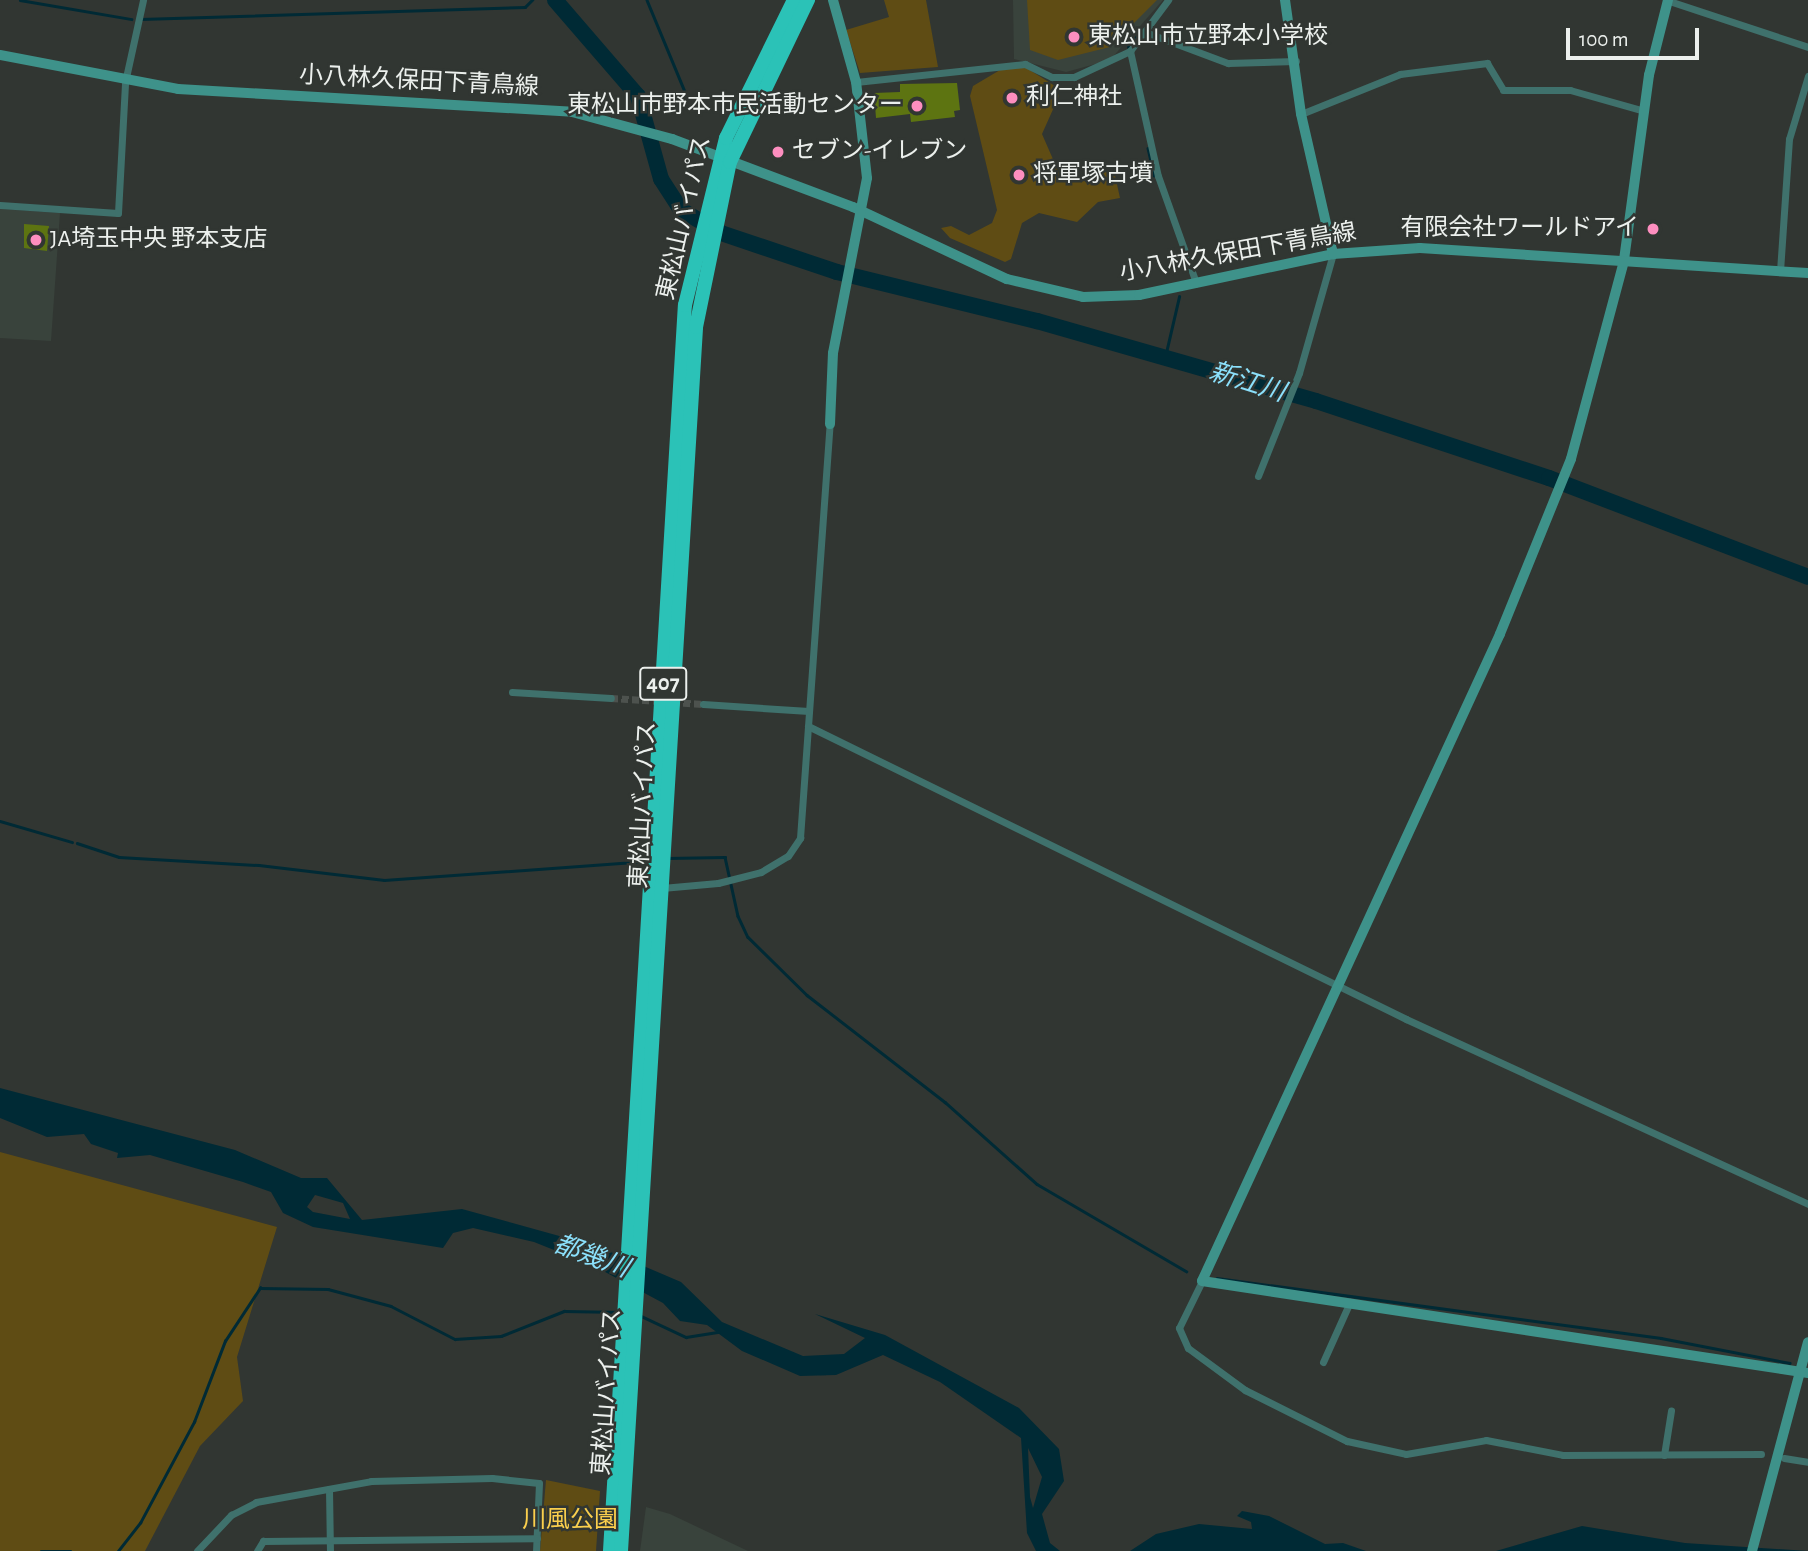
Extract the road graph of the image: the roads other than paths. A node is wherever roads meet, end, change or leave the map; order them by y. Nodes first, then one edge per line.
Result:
1 (143, 0) edge
2 (794, 0) edge
3 (808, 0) edge
4 (833, 0) edge
5 (1168, 0) edge
6 (1285, 0) edge
7 (1667, 0) edge
8 (1145, 32) junction
9 (1808, 47) edge
10 (1130, 51) junction
11 (0, 55) edge
12 (1297, 61) junction
13 (1808, 76) edge
14 (125, 82) junction
15 (856, 82) junction
16 (1644, 111) junction
17 (1301, 114) junction
18 (725, 159) junction
19 (0, 205) edge
20 (861, 210) junction
21 (703, 243) junction
22 (1333, 254) junction
23 (1623, 261) junction
24 (1780, 271) junction
25 (1808, 273) edge
26 (1196, 282) junction
27 (830, 424) joint
28 (1258, 476) dead end
29 (512, 692) dead end
30 (611, 698) tunnel mouth
31 (704, 704) tunnel mouth
32 (809, 711) junction
33 (808, 726) junction
34 (661, 888) junction
35 (1337, 984) junction
36 (641, 1132) junction
37 (1808, 1203) edge
38 (1202, 1281) junction
39 (1350, 1302) junction
40 (1808, 1342) edge
41 (1322, 1362) dead end
42 (1803, 1373) edge
43 (1671, 1411) dead end
44 (1761, 1454) dead end
45 (1664, 1455) junction
46 (1784, 1458) dead end
47 (621, 1461) junction
48 (1808, 1462) edge
49 (329, 1489) junction
50 (537, 1538) junction
51 (330, 1541) junction
52 (197, 1551) edge
53 (257, 1551) edge
54 (330, 1551) edge
55 (536, 1551) edge
56 (610, 1551) edge
57 (621, 1551) edge
58 (1752, 1551) edge

1 - 14 street
2 - 18 highway, 東松山バイパス / 407
3 - 18 highway, 東松山バイパス / 407
4 - 15 street
5 - 8 street
6 - 12 street
7 - 9 street
7 - 16 street
8 - 10 street
8 - 12 street
10 - 15 street
10 - 26 street
11 - 14 street, 小八林久保田下青鳥線
12 - 17 street
13 - 24 street
14 - 18 street, 小八林久保田下青鳥線
14 - 19 street
15 - 20 street
16 - 17 street
16 - 23 street
17 - 22 street
18 - 20 street, 小八林久保田下青鳥線
18 - 21 highway, 東松山バイパス / 407
20 - 26 street, 小八林久保田下青鳥線
20 - 27 street
21 - 34 highway, 東松山バイパス / 407
21 - 36 highway, 東松山バイパス / 407
22 - 23 street, 小八林久保田下青鳥線
22 - 26 street, 小八林久保田下青鳥線
22 - 28 street
23 - 24 street, 小八林久保田下青鳥線
23 - 35 street
24 - 25 street, 小八林久保田下青鳥線
27 - 32 street
29 - 30 street
31 - 32 street
32 - 33 street
33 - 34 street
33 - 35 street
34 - 36 highway, 東松山バイパス / 407
35 - 37 street
35 - 38 street
36 - 47 highway, 東松山バイパス / 407
38 - 39 street
38 - 45 street
39 - 41 street
39 - 42 street
40 - 42 street
42 - 58 street
43 - 45 street
44 - 45 street
46 - 48 street
47 - 56 highway, 東松山バイパス / 407
47 - 57 highway, 東松山バイパス / 407
49 - 50 street
49 - 51 street
49 - 52 street
50 - 51 street
50 - 55 street
51 - 53 street
51 - 54 street

